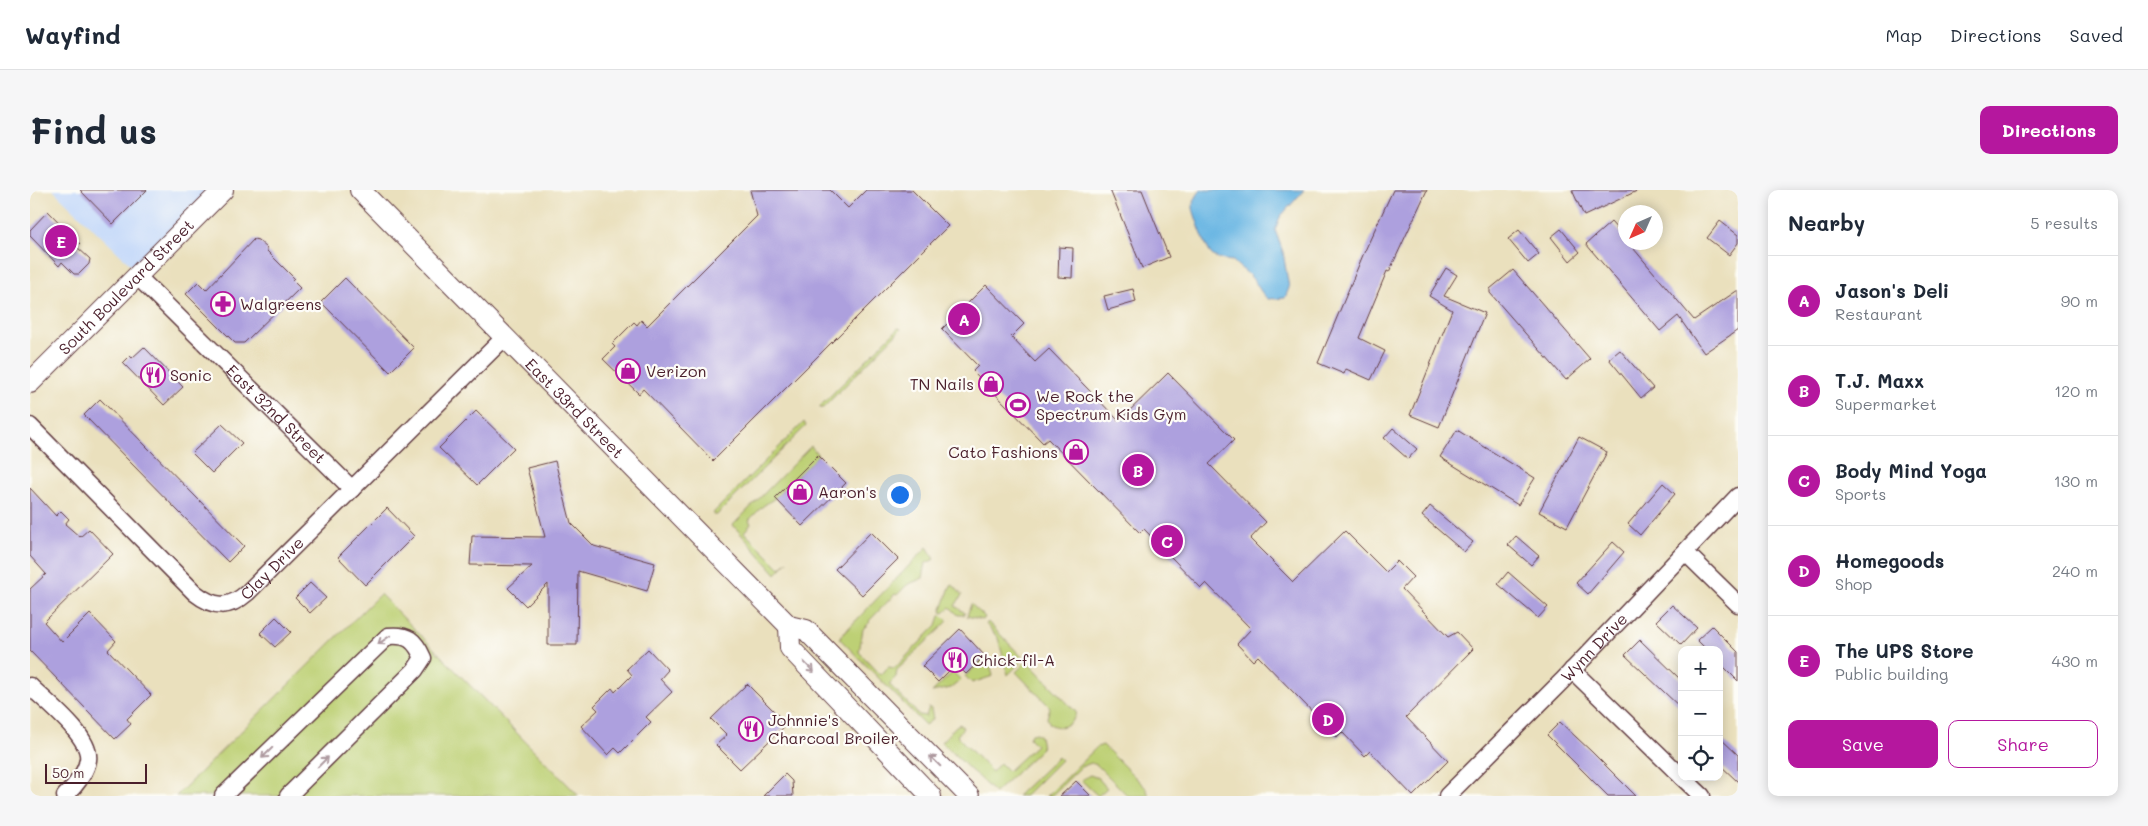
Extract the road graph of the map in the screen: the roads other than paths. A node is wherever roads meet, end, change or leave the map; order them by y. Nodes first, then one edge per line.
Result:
1 (223, 190) edge
2 (360, 190) edge
3 (138, 276) junction
4 (505, 338) junction
5 (30, 383) edge
6 (30, 426) edge
7 (352, 489) junction
8 (1738, 496) edge
9 (1685, 552) junction
10 (1738, 604) edge
11 (789, 626) junction
12 (1572, 670) junction
13 (30, 686) edge
14 (1678, 773) edge
15 (1686, 781) edge
16 (66, 796) edge
17 (223, 796) edge
18 (288, 796) edge
19 (931, 796) edge
20 (969, 796) edge
21 (1447, 796) edge
22 (1702, 796) edge

1 - 3 main road, South Boulevard Street
2 - 4 main road, East 33rd Street
3 - 5 main road, South Boulevard Street
3 - 7 street, East 32nd Street
4 - 7 street, Clay Drive
4 - 11 main road, East 33rd Street
6 - 7 street, Clay Drive
8 - 9 street, Wynn Drive
9 - 10 street
9 - 12 street, Wynn Drive
11 -> 19 main road
20 -> 11 main road, East 33rd Street
12 - 14 street
12 - 21 street, Wynn Drive
13 - 16 street
15 - 22 street
18 -> 17 street

